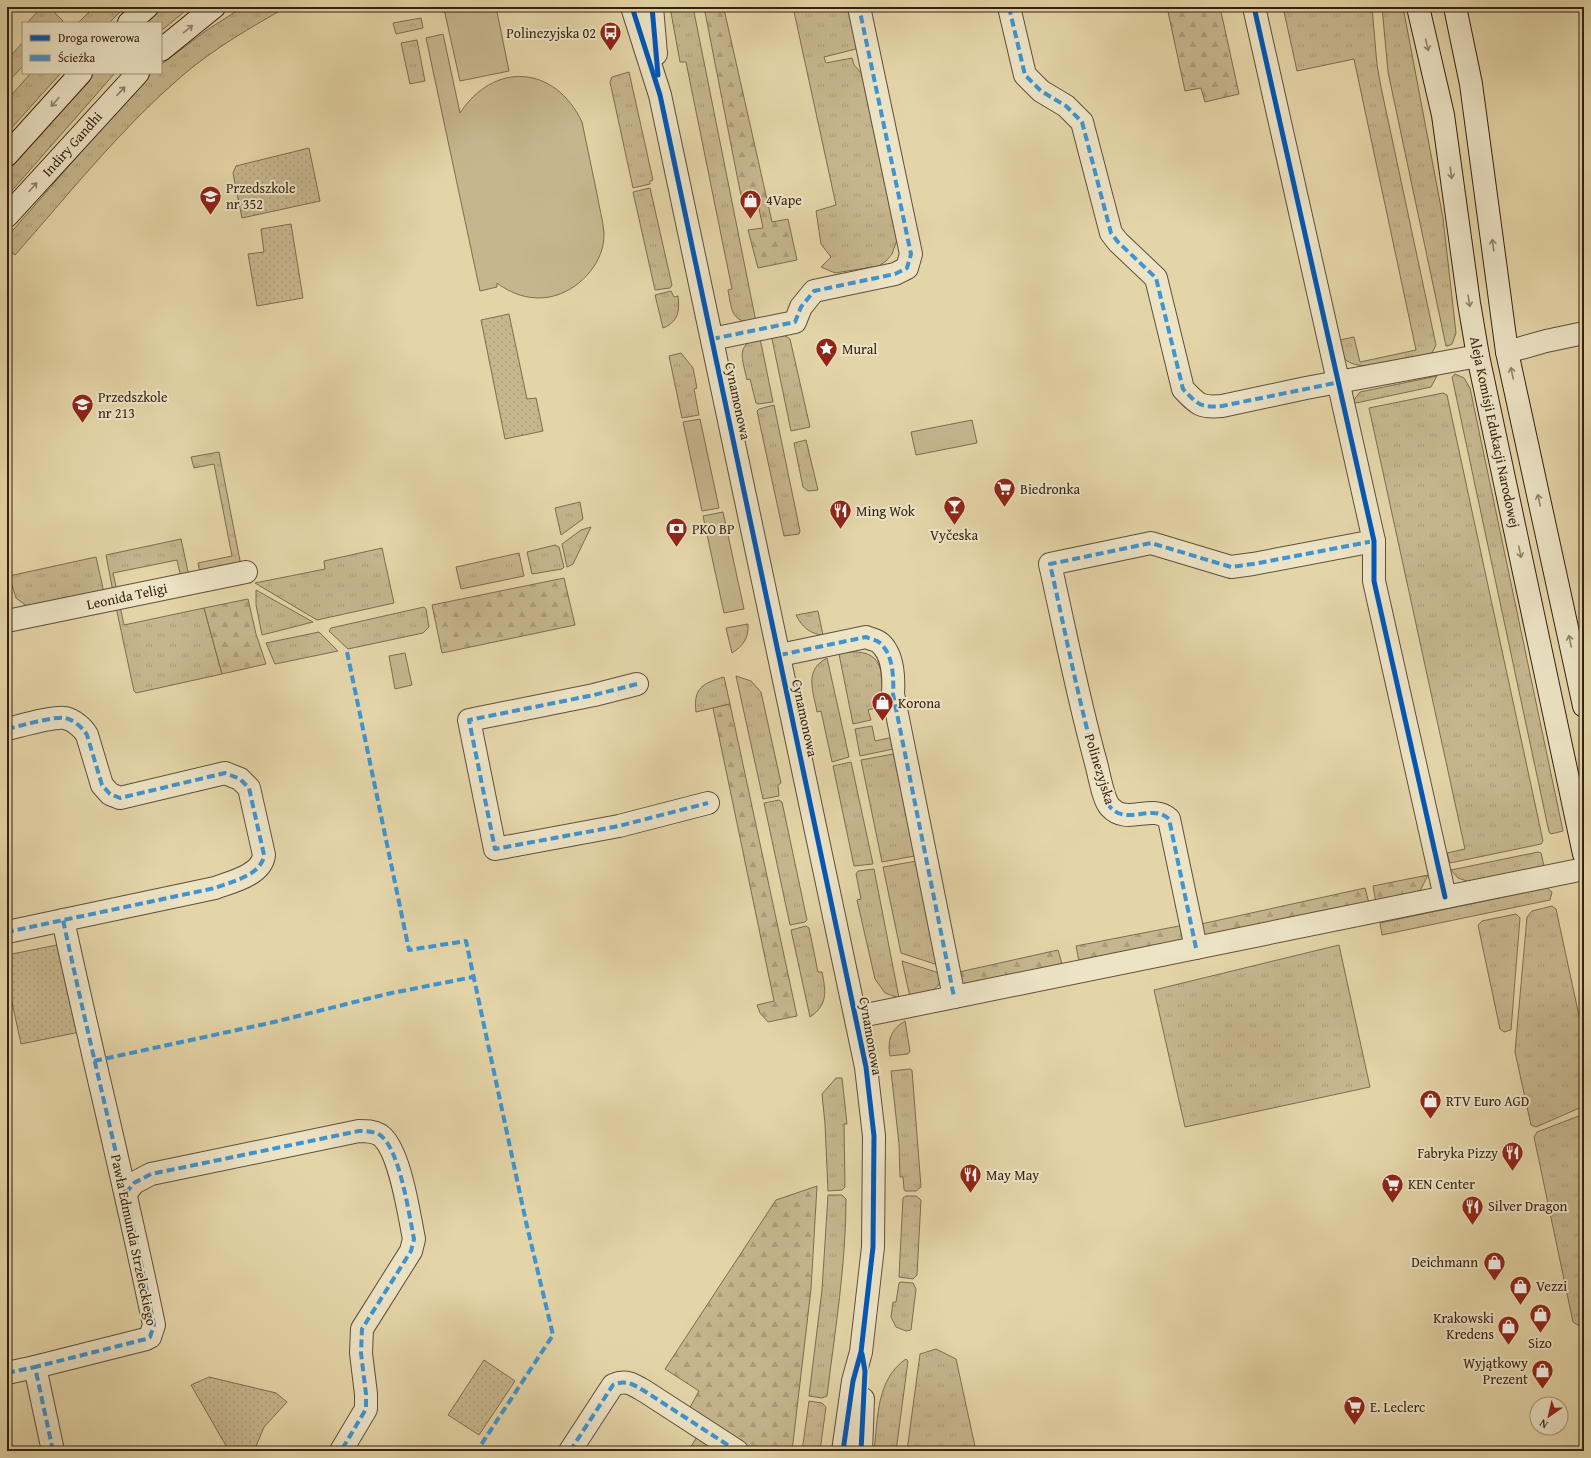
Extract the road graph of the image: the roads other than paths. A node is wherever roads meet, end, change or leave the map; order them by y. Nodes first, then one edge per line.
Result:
1 (147, 7) edge
2 (214, 7) edge
3 (632, 7) edge
4 (652, 7) edge
5 (859, 7) edge
6 (1009, 7) edge
7 (1254, 7) edge
8 (1418, 7) edge
9 (1455, 7) edge
10 (130, 22) edge
11 (162, 49) edge
12 (80, 74) edge
13 (137, 74) edge
14 (660, 95) junction
15 (7, 155) edge
16 (7, 216) edge
17 (1584, 333) edge
18 (712, 339) junction
19 (1507, 352) junction
20 (1478, 356) junction
21 (1340, 382) junction
22 (1374, 541) junction
23 (246, 572) dead end
24 (7, 621) edge
25 (780, 655) junction
26 (637, 684) dead end
27 (1584, 706) edge
28 (7, 729) edge
29 (708, 803) dead end
30 (1584, 854) edge
31 (1584, 869) edge
32 (1445, 897) junction
33 (63, 920) junction
34 (7, 932) edge
35 (1196, 948) junction
36 (954, 997) junction
37 (856, 1017) junction
38 (126, 1193) junction
39 (861, 1352) junction
40 (35, 1367) junction
41 (7, 1373) edge
42 (53, 1451) edge
43 (341, 1451) edge
44 (570, 1451) edge
45 (737, 1451) edge
46 (843, 1451) edge
47 (861, 1451) edge

1 - 10 street
11 -> 2 street
3 - 14 street, Cynamonowa
4 - 14 street, Cynamonowa
5 - 18 street
6 - 21 street
7 - 21 street
8 -> 20 street, Aleja Komisji Edukacji Narodowej
19 -> 9 street, Aleja Komisji Edukacji Narodowej
12 -> 15 street
16 -> 13 street, Indiry Gandhi
14 - 18 street, Cynamonowa
17 - 19 street
18 - 25 street, Cynamonowa
27 -> 19 street, Aleja Komisji Edukacji Narodowej
20 - 21 street
20 -> 30 street, Aleja Komisji Edukacji Narodowej
21 - 22 street
22 - 32 street
22 - 35 street, Polinezyjska
23 - 24 street, Leonida Teligi
25 - 36 street
25 - 37 street, Cynamonowa
26 - 29 street
28 - 33 street
31 - 32 street
32 - 35 street
33 - 34 street
33 - 38 street, Pawła Edmunda Strzeleckiego
35 - 36 street
36 - 37 street
37 - 39 street, Cynamonowa
38 - 40 street, Pawła Edmunda Strzeleckiego
38 - 43 street
39 - 46 street, Cynamonowa
39 - 47 street, Cynamonowa
40 - 41 street
40 - 42 street
44 - 45 street

